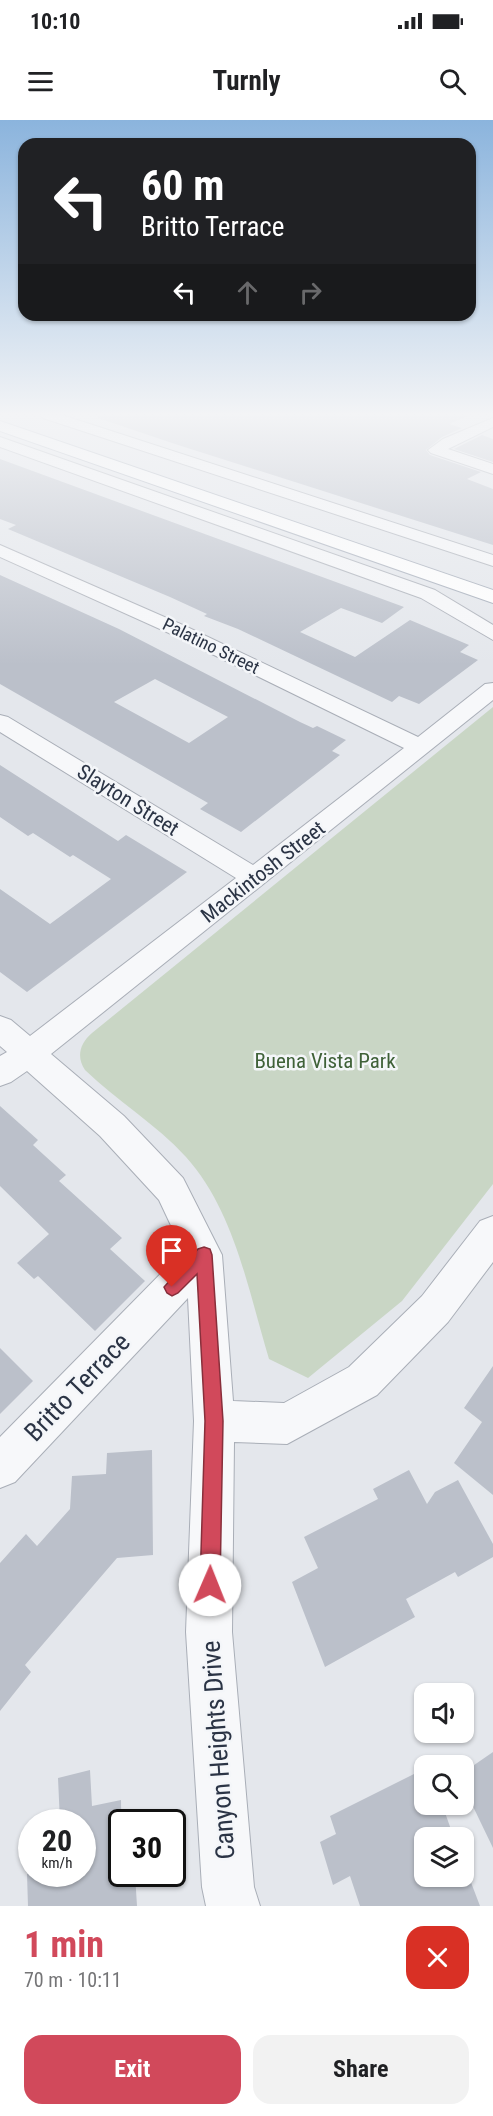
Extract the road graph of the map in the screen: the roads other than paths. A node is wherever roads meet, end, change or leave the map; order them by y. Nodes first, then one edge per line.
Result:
1 (159, 498) edge
2 (209, 498) edge
3 (254, 498) edge
4 (302, 498) edge
5 (0, 550) edge
6 (493, 561) edge
7 (493, 579) edge
8 (493, 597) edge
9 (493, 634) edge
10 (493, 689) edge
11 (0, 722) edge
12 (420, 747) junction
13 (255, 878) junction
14 (0, 1028) edge
15 (16, 1063) edge
16 (493, 1233) edge
17 (204, 1255) junction
18 (214, 1421) junction
19 (0, 1467) edge
20 (233, 1906) edge

1 - 9 street
2 - 8 main road
3 - 7 main road
4 - 6 street
5 - 12 street, Palatino Street
10 - 12 street, Mackintosh Street
11 - 13 street, Slayton Street
12 - 13 street, Mackintosh Street
13 - 15 street, Mackintosh Street
14 - 15 street, Canyon Heights Drive
15 - 17 street, Canyon Heights Drive
16 - 18 street
17 - 18 street, Canyon Heights Drive
17 - 19 street, Britto Terrace
18 - 20 street, Canyon Heights Drive

